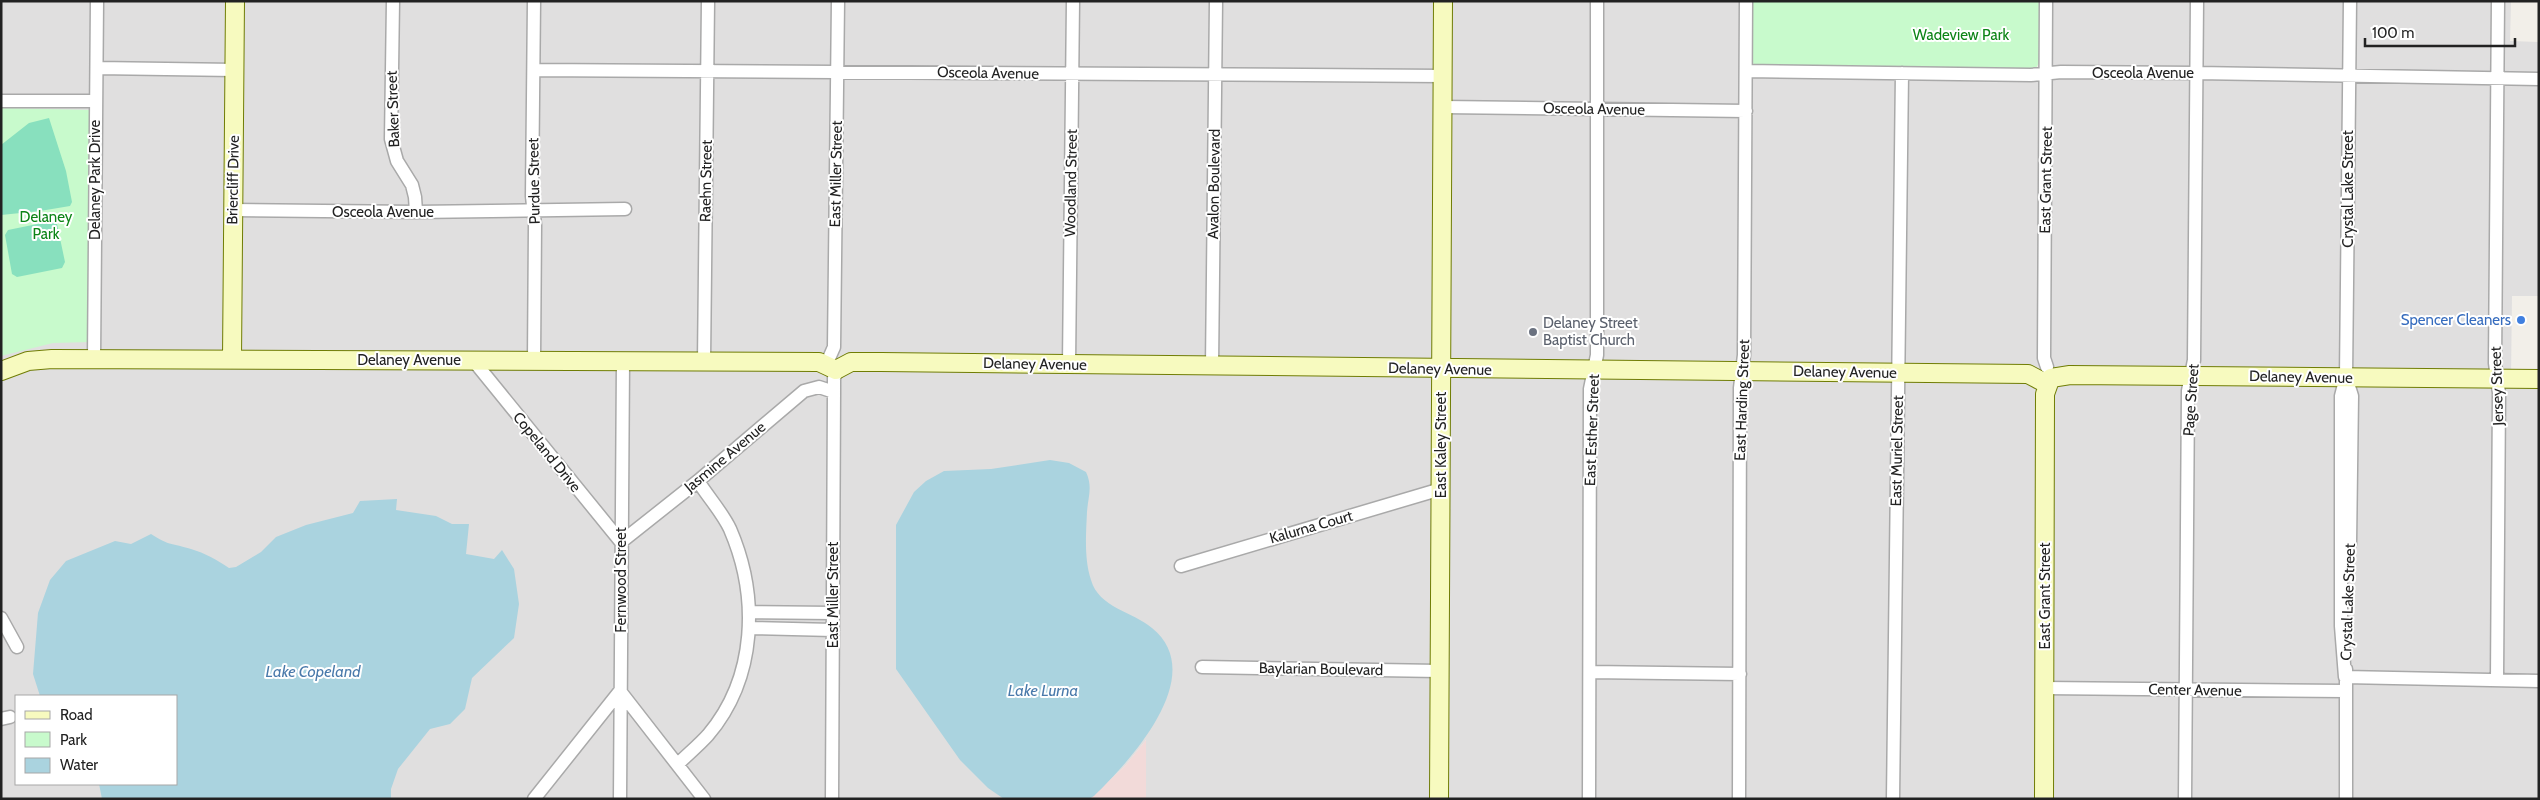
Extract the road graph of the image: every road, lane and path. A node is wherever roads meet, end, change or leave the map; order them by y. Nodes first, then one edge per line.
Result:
1 (97, 1) edge
2 (235, 1) edge
3 (393, 1) edge
4 (534, 1) edge
5 (708, 1) edge
6 (838, 1) edge
7 (1073, 1) edge
8 (1216, 1) edge
9 (1443, 1) edge
10 (1597, 1) edge
11 (1746, 1) edge
12 (2046, 1) edge
13 (2197, 1) edge
14 (2350, 1) edge
15 (2498, 1) edge
16 (97, 68) junction
17 (235, 70) junction
18 (534, 70) junction
19 (1746, 71) junction
20 (708, 72) junction
21 (837, 72) junction
22 (1902, 73) junction
23 (2047, 73) junction
24 (2197, 73) junction
25 (1072, 74) junction
26 (1216, 75) junction
27 (1443, 76) junction
28 (2349, 76) junction
29 (2497, 78) junction
30 (2539, 79) edge
31 (1, 101) edge
32 (96, 101) junction
33 (1443, 107) junction
34 (1597, 108) junction
35 (1746, 111) junction
36 (625, 209) dead end
37 (232, 210) junction
38 (533, 211) junction
39 (416, 212) junction
40 (94, 359) junction
41 (232, 359) junction
42 (473, 360) junction
43 (534, 360) junction
44 (623, 361) junction
45 (704, 361) junction
46 (835, 362) junction
47 (1069, 364) junction
48 (1212, 366) junction
49 (1441, 369) junction
50 (1594, 370) junction
51 (1, 371) edge
52 (1742, 371) junction
53 (1898, 373) junction
54 (2044, 374) junction
55 (2191, 376) junction
56 (2346, 377) junction
57 (2497, 379) junction
58 (2539, 379) edge
59 (834, 392) junction
60 (698, 481) junction
61 (1441, 489) junction
62 (621, 542) junction
63 (1181, 566) dead end
64 (750, 612) junction
65 (833, 613) junction
66 (1, 618) edge
67 (750, 628) junction
68 (833, 630) junction
69 (17, 647) dead end
70 (1202, 667) dead end
71 (1439, 671) junction
72 (1590, 672) junction
73 (1740, 674) junction
74 (2345, 677) junction
75 (2496, 680) junction
76 (2539, 681) edge
77 (2044, 688) junction
78 (2186, 690) junction
79 (620, 691) junction
80 (2345, 691) junction
81 (678, 764) junction
82 (534, 799) edge
83 (620, 799) edge
84 (704, 799) edge
85 (832, 799) edge
86 (1439, 799) edge
87 (1590, 799) edge
88 (1740, 799) edge
89 (1893, 799) edge
90 (2044, 799) edge
91 (2185, 799) edge
92 (2346, 799) edge

1 - 16 street, Delaney Park Drive
2 - 17 street, Briercliff Drive
3 - 39 street, Baker Street
4 - 18 street, Purdue Street
5 - 20 street, Raehn Street
6 - 21 street, East Miller Street
7 - 25 street, Woodland Street
8 - 26 street, Avalon Boulevard
9 - 27 street, East Kaley Street
10 - 34 street, East Esther Street
11 - 19 street, East Harding Street
12 - 23 street, East Grant Street
13 - 24 street, Page Street
14 - 28 street, Crystal Lake Street
15 - 29 street, Jersey Street
16 - 17 street
16 - 32 street, Delaney Park Drive
17 - 37 street, Briercliff Drive
18 - 20 street, Osceola Avenue
18 - 38 street, Purdue Street
19 - 22 street, Osceola Avenue
19 - 35 street, East Harding Street
20 - 21 street, Osceola Avenue
20 - 45 street, Raehn Street
21 - 25 street, Osceola Avenue
21 - 46 street, East Miller Street
22 - 23 street, Osceola Avenue
22 - 53 street, East Muriel Street
23 - 24 street, Osceola Avenue
23 - 54 street, East Grant Street
24 - 28 street, Osceola Avenue
24 - 55 street, Page Street
25 - 26 street, Osceola Avenue
25 - 47 street, Woodland Street
26 - 27 street, Osceola Avenue
26 - 48 street, Avalon Boulevard
27 - 33 street, East Kaley Street
28 - 29 street, Osceola Avenue
28 - 56 street, Crystal Lake Street
29 - 30 street, Osceola Avenue
29 - 57 street, Jersey Street
31 - 32 street
32 - 40 street, Delaney Park Drive
33 - 34 street, Osceola Avenue
33 - 49 street, East Kaley Street
34 - 35 street, Osceola Avenue
34 - 50 street, East Esther Street
35 - 52 street, East Harding Street
36 - 38 street, Osceola Avenue
37 - 39 street, Osceola Avenue
37 - 41 street, Briercliff Drive
38 - 39 street, Osceola Avenue
38 - 43 street, Purdue Street
40 - 41 street, Delaney Avenue
40 - 51 street, Delaney Avenue
41 - 42 street, Delaney Avenue
42 - 43 street, Delaney Avenue
42 - 62 street, Copeland Drive
43 - 44 street, Delaney Avenue
44 - 45 street, Delaney Avenue
44 - 62 street, Fernwood Street
45 - 46 street, Delaney Avenue
46 - 47 street, Delaney Avenue
46 - 59 street, East Miller Street
47 - 48 street, Delaney Avenue
48 - 49 street, Delaney Avenue
49 - 50 street, Delaney Avenue
49 - 61 street, East Kaley Street
50 - 52 street, Delaney Avenue
50 - 72 street, East Esther Street
52 - 53 street, Delaney Avenue
52 - 73 street, East Harding Street
53 - 54 street, Delaney Avenue
53 - 89 street, East Muriel Street
54 - 55 street, Delaney Avenue
54 - 77 street, East Grant Street
55 - 56 street, Delaney Avenue
55 - 78 street, Page Street
56 - 57 street, Delaney Avenue
56 - 74 street, Crystal Lake Street
57 - 58 street, Delaney Avenue
57 - 75 street, Jersey Street
59 - 60 street, Jasmine Avenue
59 - 65 street, East Miller Street
60 - 62 street, Jasmine Avenue
60 - 64 street
61 - 63 street, Kalurna Court
61 - 71 street, East Kaley Street
62 - 79 street, Fernwood Street
64 - 65 street
64 - 67 street
65 - 68 street, East Miller Street
66 - 69 street
67 - 68 street
67 - 81 street
68 - 85 street, East Miller Street
70 - 71 street, Baylarian Boulevard
71 - 86 street, East Kaley Street
72 - 73 street
72 - 87 street, East Esther Street
73 - 88 street, East Harding Street
74 - 75 street
74 - 80 street, Crystal Lake Street
75 - 76 street
77 - 78 street, Center Avenue
77 - 90 street, East Grant Street
78 - 80 street, Center Avenue
78 - 91 street, Page Street
79 - 81 street
79 - 82 street
79 - 83 street, Fernwood Street
80 - 92 street, Crystal Lake Street
81 - 84 street

